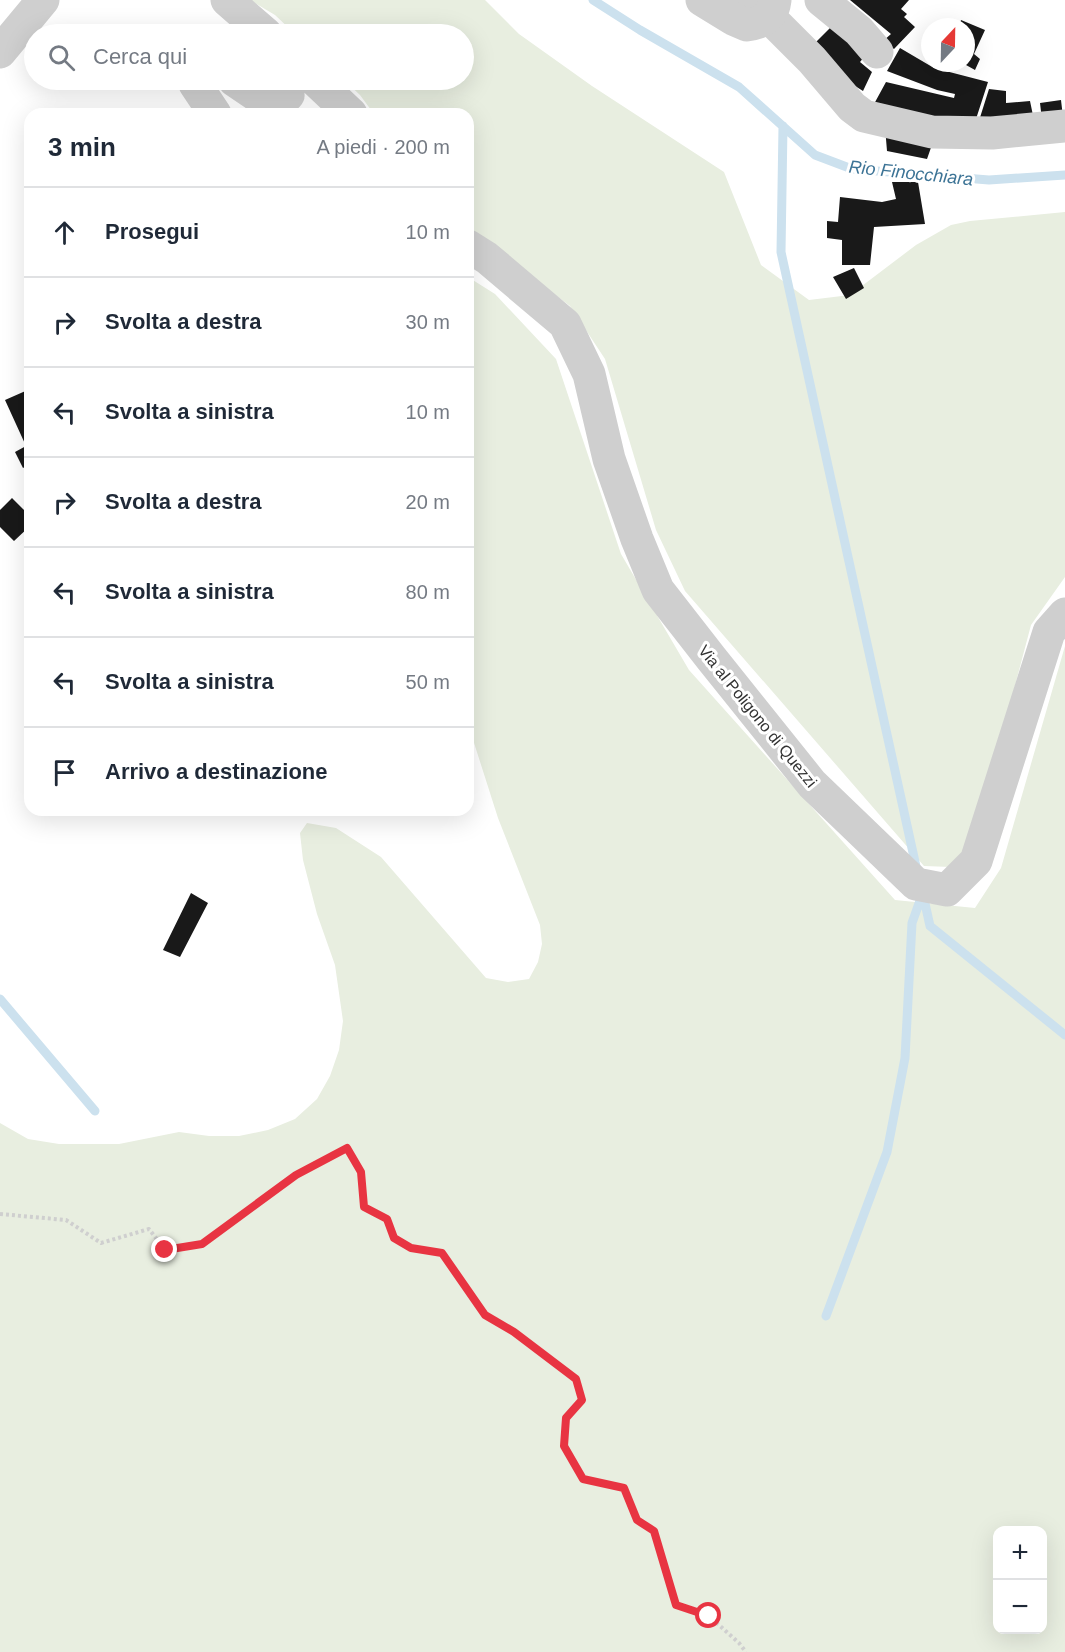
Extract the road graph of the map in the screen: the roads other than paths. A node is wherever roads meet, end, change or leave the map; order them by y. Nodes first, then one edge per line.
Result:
1 (43, 0) edge
2 (214, 0) edge
3 (227, 0) edge
4 (702, 0) edge
5 (821, 0) edge
6 (762, 9) edge
7 (225, 24) edge
8 (255, 24) edge
9 (0, 52) edge
10 (877, 52) dead end
11 (199, 90) edge
12 (249, 90) edge
13 (286, 90) edge
14 (326, 90) edge
15 (211, 108) edge
16 (345, 108) edge
17 (1065, 126) edge
18 (474, 250) edge
19 (1065, 614) edge

1 - 9 street
2 - 7 street
3 - 8 street
4 - 6 street, bridge
5 - 10 street
6 - 17 street
11 - 15 street
12 - 13 street
14 - 16 street
18 - 19 street, Via al Poligono di Quezzi

